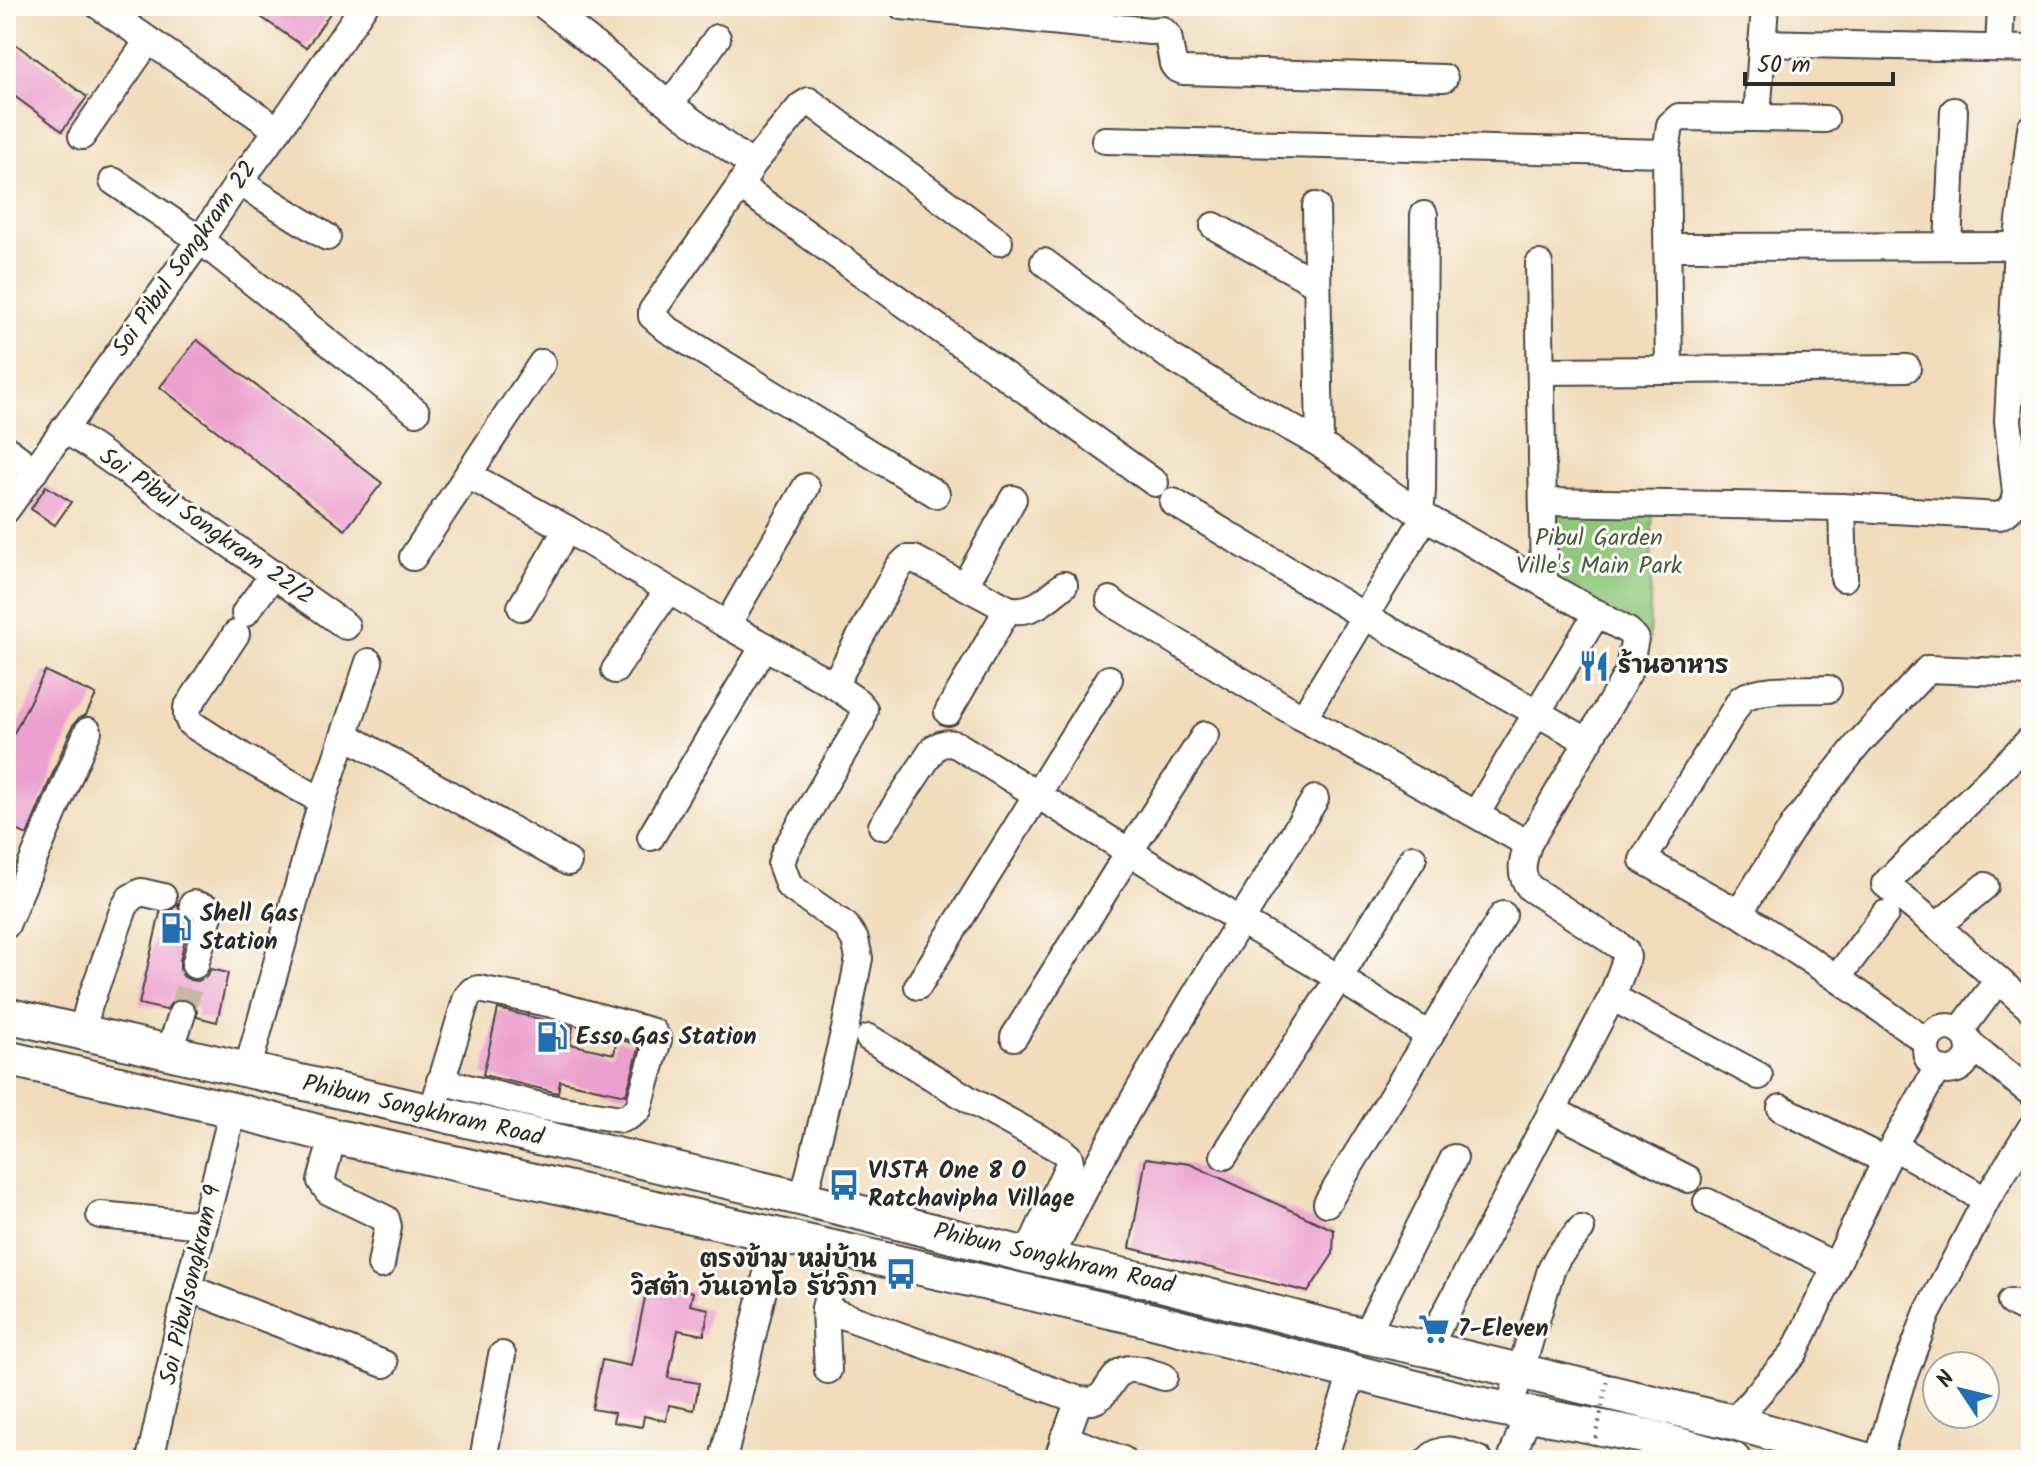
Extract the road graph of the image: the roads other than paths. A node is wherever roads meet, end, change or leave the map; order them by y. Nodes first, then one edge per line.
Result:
1 (99, 6) edge
2 (364, 6) edge
3 (545, 6) edge
4 (902, 6) edge
5 (1765, 6) edge
6 (2001, 6) edge
7 (717, 38) dead end
8 (148, 41) junction
9 (1762, 43) junction
10 (1999, 48) junction
11 (2031, 49) edge
12 (1444, 78) dead end
13 (670, 105) junction
14 (1954, 111) dead end
15 (1757, 117) junction
16 (1825, 119) dead end
17 (2031, 128) edge
18 (278, 130) junction
19 (82, 136) dead end
20 (1105, 140) dead end
21 (1666, 153) junction
22 (746, 176) junction
23 (113, 181) dead end
24 (239, 182) junction
25 (1316, 206) dead end
26 (1424, 215) dead end
27 (1214, 226) dead end
28 (327, 237) dead end
29 (200, 240) junction
30 (999, 242) dead end
31 (1948, 246) junction
32 (2017, 246) junction
33 (1668, 247) junction
34 (1044, 262) dead end
35 (1539, 264) dead end
36 (1317, 284) junction
37 (542, 363) dead end
38 (1907, 368) dead end
39 (1669, 370) junction
40 (1541, 371) junction
41 (416, 412) dead end
42 (64, 429) junction
43 (1320, 444) junction
44 (6, 449) edge
45 (35, 471) junction
46 (468, 475) junction
47 (1155, 483) dead end
48 (806, 487) dead end
49 (936, 494) dead end
50 (1013, 499) dead end
51 (1173, 502) dead end
52 (1543, 502) junction
53 (1842, 507) junction
54 (6, 510) edge
55 (1422, 515) junction
56 (567, 529) junction
57 (413, 557) dead end
58 (274, 574) junction
59 (1844, 578) dead end
60 (1544, 583) junction
61 (965, 585) junction
62 (1064, 585) dead end
63 (668, 590) junction
64 (1110, 600) dead end
65 (521, 607) dead end
66 (1008, 609) junction
67 (1597, 613) junction
68 (1366, 617) junction
69 (727, 625) junction
70 (346, 626) dead end
71 (764, 646) junction
72 (369, 662) dead end
73 (615, 670) dead end
74 (2031, 673) edge
75 (1109, 679) dead end
76 (834, 685) junction
77 (1828, 689) dead end
78 (948, 712) dead end
79 (1538, 712) junction
80 (1303, 718) junction
81 (88, 731) dead end
82 (345, 735) junction
83 (1205, 735) dead end
84 (2031, 739) edge
85 (1589, 742) junction
86 (1037, 794) junction
87 (1315, 799) dead end
88 (322, 801) junction
89 (1476, 814) junction
90 (882, 826) dead end
91 (651, 837) dead end
92 (1528, 844) junction
93 (1129, 852) junction
94 (1413, 858) dead end
95 (568, 862) dead end
96 (1985, 886) dead end
97 (163, 897) dead end
98 (193, 904) dead end
99 (1739, 913) junction
100 (1885, 914) dead end
101 (1503, 915) dead end
102 (1241, 921) junction
103 (6, 925) edge
104 (1937, 926) junction
105 (195, 965) tunnel mouth
106 (1339, 978) junction
107 (1837, 978) junction
108 (918, 986) dead end
109 (1989, 992) dead end
110 (1612, 997) junction
111 (2031, 1009) edge
112 (182, 1014) tunnel mouth
113 (6, 1015) edge
114 (82, 1032) junction
115 (1430, 1036) junction
116 (1014, 1037) dead end
117 (1965, 1037) junction
118 (869, 1038) dead end
119 (1927, 1042) junction
120 (169, 1053) junction
121 (6, 1058) edge
122 (1937, 1069) junction
123 (247, 1071) junction
124 (1759, 1076) dead end
125 (2031, 1093) edge
126 (436, 1096) junction
127 (1781, 1108) dead end
128 (233, 1110) junction
129 (1552, 1110) junction
130 (582, 1113) junction
131 (2031, 1128) edge
132 (333, 1136) junction
133 (575, 1146) junction
134 (1890, 1154) junction
135 (1224, 1156) dead end
136 (1454, 1158) dead end
137 (1688, 1179) dead end
138 (1972, 1192) dead end
139 (803, 1200) junction
140 (1707, 1202) dead end
141 (1327, 1203) dead end
142 (100, 1215) dead end
143 (204, 1225) junction
144 (1581, 1229) dead end
145 (776, 1235) junction
146 (837, 1249) junction
147 (1038, 1257) junction
148 (381, 1265) dead end
149 (1835, 1266) junction
150 (188, 1288) junction
151 (825, 1309) junction
152 (1365, 1336) junction
153 (1427, 1349) junction
154 (502, 1355) dead end
155 (384, 1364) dead end
156 (828, 1370) dead end
157 (1521, 1371) junction
158 (1353, 1372) junction
159 (1164, 1377) dead end
160 (1601, 1378) junction
161 (1079, 1400) junction
162 (1518, 1411) junction
163 (1733, 1422) junction
164 (1586, 1435) junction
165 (1061, 1449) edge
166 (1684, 1454) edge
167 (150, 1460) edge
168 (483, 1460) edge
169 (723, 1460) edge
170 (1123, 1460) edge
171 (1323, 1460) edge
172 (1428, 1460) edge
173 (1479, 1460) edge
174 (1511, 1460) edge
175 (1733, 1460) edge
176 (1866, 1460) edge
177 (1878, 1460) edge

1 - 8 street
2 - 18 street, Soi Pibul Songkram 22
3 - 13 street
4 - 12 street
5 - 9 street
6 - 10 street
7 - 13 street
8 - 18 street
8 - 19 street
9 - 10 street
9 - 15 street
10 - 11 street
13 - 22 street
14 - 31 street
15 - 16 street
15 - 21 street
17 - 32 street
18 - 24 street, Soi Pibul Songkram 22
20 - 21 street
21 - 33 street
22 - 30 street
22 - 47 street
22 - 49 street
23 - 29 street
24 - 28 street
24 - 29 street, Soi Pibul Songkram 22
25 - 36 street
26 - 55 street
27 - 36 street
29 - 41 street
29 - 42 street, Soi Pibul Songkram 22
31 - 32 street
31 - 33 street
32 - 53 street
33 - 39 street
34 - 43 street
35 - 40 street
36 - 43 street
37 - 46 street
38 - 39 street
39 - 40 street
40 - 52 street
42 - 45 street, Soi Pibul Songkram 22
42 - 58 street, Soi Pibul Songkram 22/2
43 - 55 street
44 - 45 street
45 - 54 street, Soi Pibul Songkram 22
46 - 56 street
46 - 57 street
48 - 69 street
50 - 61 street
51 - 68 street
52 - 53 street
52 - 60 street
53 - 59 street
55 - 60 street
55 - 68 street
56 - 63 street
56 - 65 street
58 - 70 street, Soi Pibul Songkram 22/2
58 - 88 street
60 - 67 street
61 - 66 street
61 - 76 street
62 - 66 street
63 - 69 street
63 - 73 street
64 - 80 street
66 - 78 street
67 - 79 street
67 - 85 street
68 - 79 street
68 - 80 street
69 - 71 street
71 - 76 street
71 - 91 street
72 - 82 street
74 - 99 street
75 - 86 street
76 - 139 street
77 - 99 street
79 - 85 street
79 - 89 street
80 - 89 street
81 - 103 street
82 - 88 street
82 - 95 street
83 - 93 street
84 - 104 street
85 - 92 street
86 - 90 street
86 - 93 street
86 - 108 street
87 - 102 street
88 - 123 street
89 - 92 street
92 - 110 street
93 - 102 street
93 - 116 street
94 - 106 street
96 - 104 street
97 - 114 street
98 - 105 street
99 - 107 street
100 - 107 street
101 - 115 street
102 - 106 street
102 - 147 street
104 - 111 street
106 - 115 street
106 - 135 street
107 - 119 street
109 - 117 street
110 - 124 street
110 - 129 street
112 - 120 street
113 - 114 main road, Phibun Songkhram Road
114 - 120 main road, Phibun Songkhram Road
115 - 141 street
117 - 119 street
117 - 122 street
117 - 125 street
118 - 147 street
119 - 122 street
120 - 123 main road, Phibun Songkhram Road
121 - 128 main road, Phibun Songkhram Road
122 - 134 street
123 - 126 main road, Phibun Songkhram Road
123 - 128 main road
126 - 130 street
126 - 130 street
126 - 133 main road, Phibun Songkhram Road
127 - 134 street
128 - 132 main road, Phibun Songkhram Road
128 - 143 street, Soi Pibulsongkram 9
129 - 137 street
129 - 153 street
130 - 133 street
131 - 177 street
132 - 145 main road, Phibun Songkhram Road
132 - 148 street
133 - 139 main road, Phibun Songkhram Road
134 - 138 street
134 - 149 street
136 - 152 street
139 - 147 main road, Phibun Songkhram Road
140 - 149 street
142 - 143 street
143 - 150 street, Soi Pibulsongkram 9
144 - 157 street
145 - 146 main road, Phibun Songkhram Road
145 - 169 street
146 - 151 street
146 - 158 main road, Phibun Songkhram Road
147 - 152 main road, Phibun Songkhram Road
149 - 163 street
150 - 155 street
150 - 167 street, Soi Pibulsongkram 9
151 - 156 street
151 - 161 street
152 - 153 main road, Phibun Songkhram Road
153 - 157 main road, Phibun Songkhram Road
154 - 168 street
157 - 160 main road, Phibun Songkhram Road
157 - 162 street
158 - 162 main road, Phibun Songkhram Road
158 - 171 street
159 - 161 street
160 - 163 main road, Phibun Songkhram Road
160 - 164 main road
161 - 165 street
162 - 164 main road, Phibun Songkhram Road
162 - 174 street
163 - 176 main road, Phibun Songkhram Road
164 - 166 main road, Phibun Songkhram Road
165 - 170 street
166 - 175 main road, Phibun Songkhram Road
172 - 173 street

